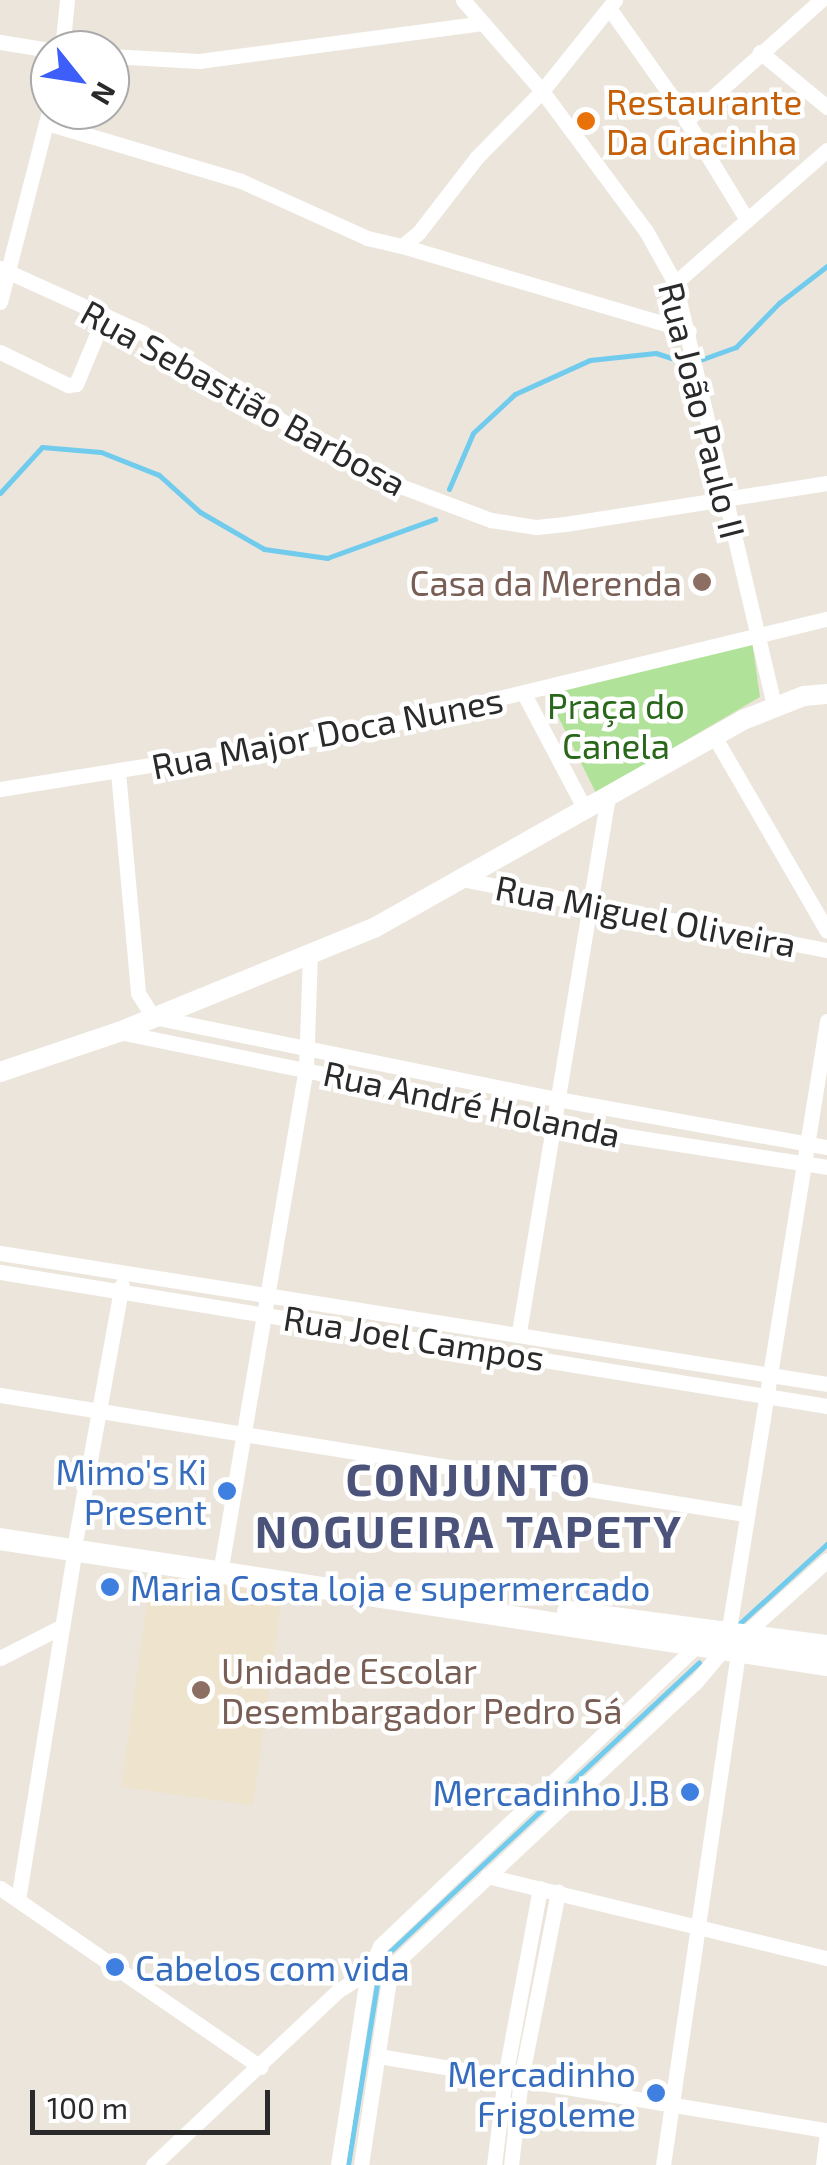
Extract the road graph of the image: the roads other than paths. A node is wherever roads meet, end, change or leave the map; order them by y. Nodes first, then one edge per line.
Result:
1 (67, 0) edge
2 (463, 0) edge
3 (821, 0) edge
4 (612, 4) edge
5 (482, 24) junction
6 (64, 30) edge
7 (0, 42) edge
8 (30, 47) edge
9 (760, 52) junction
10 (130, 57) edge
11 (542, 91) junction
12 (827, 107) edge
13 (686, 121) junction
14 (44, 130) edge
15 (92, 130) edge
16 (827, 150) edge
17 (748, 220) junction
18 (402, 246) junction
19 (3, 270) edge
20 (675, 283) junction
21 (0, 302) edge
22 (104, 315) junction
23 (691, 338) junction
24 (0, 352) edge
25 (827, 483) edge
26 (728, 499) junction
27 (827, 618) edge
28 (757, 635) junction
29 (524, 694) junction
30 (827, 694) edge
31 (774, 706) junction
32 (714, 736) junction
33 (118, 772) junction
34 (0, 789) edge
35 (608, 796) junction
36 (585, 809) junction
37 (466, 880) junction
38 (589, 907) junction
39 (827, 931) edge
40 (827, 950) edge
41 (310, 954) junction
42 (152, 1017) junction
43 (827, 1021) edge
44 (119, 1032) junction
45 (308, 1050) junction
46 (306, 1068) junction
47 (0, 1072) edge
48 (558, 1099) junction
49 (554, 1121) junction
50 (805, 1144) junction
51 (827, 1147) edge
52 (802, 1162) junction
53 (827, 1167) edge
54 (0, 1253) edge
55 (125, 1271) junction
56 (0, 1272) edge
57 (121, 1292) junction
58 (267, 1294) junction
59 (264, 1313) junction
60 (518, 1332) junction
61 (767, 1372) junction
62 (827, 1384) edge
63 (764, 1394) junction
64 (0, 1395) edge
65 (827, 1406) edge
66 (97, 1412) junction
67 (241, 1434) junction
68 (744, 1514) junction
69 (0, 1523) edge
70 (0, 1539) edge
71 (76, 1543) junction
72 (827, 1560) edge
73 (220, 1566) junction
74 (59, 1628) junction
75 (722, 1643) junction
76 (827, 1646) edge
77 (0, 1658) edge
78 (827, 1665) edge
79 (487, 1876) junction
80 (0, 1888) edge
81 (540, 1888) junction
82 (558, 1892) junction
83 (18, 1900) junction
84 (696, 1926) junction
85 (827, 1958) edge
86 (390, 1967) junction
87 (368, 1972) junction
88 (378, 2056) junction
89 (260, 2067) junction
90 (513, 2078) junction
91 (671, 2105) junction
92 (827, 2131) edge
93 (154, 2165) edge
94 (338, 2165) edge
95 (361, 2165) edge
96 (494, 2165) edge
97 (511, 2165) edge
98 (663, 2165) edge
99 (822, 2165) edge

1 - 6 street
2 - 5 street, Rua João Paulo II
3 - 9 street
4 - 11 street
4 - 13 street
5 - 10 street
5 - 11 street, Rua João Paulo II
7 - 8 street
9 - 12 street
9 - 13 street
11 - 18 street
11 - 20 street, Rua João Paulo II
13 - 17 street
14 - 19 street
15 - 18 street
16 - 17 street
17 - 20 street
18 - 23 street
19 - 21 street
19 - 22 street, Rua Sebastião Barbosa
20 - 23 street, Rua João Paulo II
22 - 24 street
22 - 26 street, Rua Sebastião Barbosa
23 - 26 street, Rua João Paulo II
25 - 26 street, Rua Sebastião Barbosa
26 - 28 street, Rua João Paulo II
27 - 28 street, Rua Major Doca Nunes
28 - 29 street, Rua Major Doca Nunes
28 - 31 street, Rua João Paulo II
29 - 33 street, Rua Major Doca Nunes
29 - 36 street
30 - 31 street
31 - 32 street
32 - 35 street
32 - 39 street
33 - 34 street, Rua Major Doca Nunes
33 - 42 street
35 - 36 street
35 - 38 street
36 - 37 street
37 - 38 street, Rua Miguel Oliveira
37 - 41 street
38 - 40 street, Rua Miguel Oliveira
38 - 48 street
41 - 42 street
41 - 45 street
42 - 44 street
42 - 45 street, Rua André Holanda
43 - 50 street
44 - 46 street, Rua André Holanda
44 - 47 street
45 - 46 street
45 - 48 street, Rua André Holanda
46 - 49 street, Rua André Holanda
46 - 58 street
48 - 49 street
48 - 50 street, Rua André Holanda
49 - 52 street, Rua André Holanda
49 - 60 street
50 - 51 street, Rua André Holanda
50 - 52 street
52 - 53 street, Rua André Holanda
52 - 61 street
54 - 55 street, Rua Joel Campos
55 - 57 street
55 - 58 street, Rua Joel Campos
56 - 57 street, Rua Joel Campos
57 - 59 street, Rua Joel Campos
57 - 66 street
58 - 59 street
58 - 60 street, Rua Joel Campos
59 - 63 street, Rua Joel Campos
59 - 67 street
60 - 61 street, Rua Joel Campos
61 - 62 street, Rua Joel Campos
61 - 63 street
63 - 65 street, Rua Joel Campos
63 - 68 street
64 - 66 street
66 - 67 street
66 - 71 street
67 - 68 street
67 - 73 street
68 - 75 street
69 - 71 main road
70 - 71 main road
71 - 73 main road
71 - 74 street
72 - 75 street
73 - 75 main road
74 - 77 street
74 - 83 street
75 - 76 main road
75 - 78 main road
75 - 79 street
75 - 84 street
75 - 87 street
79 - 81 street
79 - 86 street
80 - 83 street
81 - 82 street
81 - 90 street
82 - 84 street
82 - 90 street
83 - 89 street
84 - 85 street
84 - 91 street
86 - 87 street
86 - 88 street
87 - 89 street
87 - 94 street
88 - 90 street
88 - 95 street
89 - 93 street
90 - 91 street
90 - 96 street
90 - 97 street
91 - 92 street
91 - 98 street
92 - 99 street

